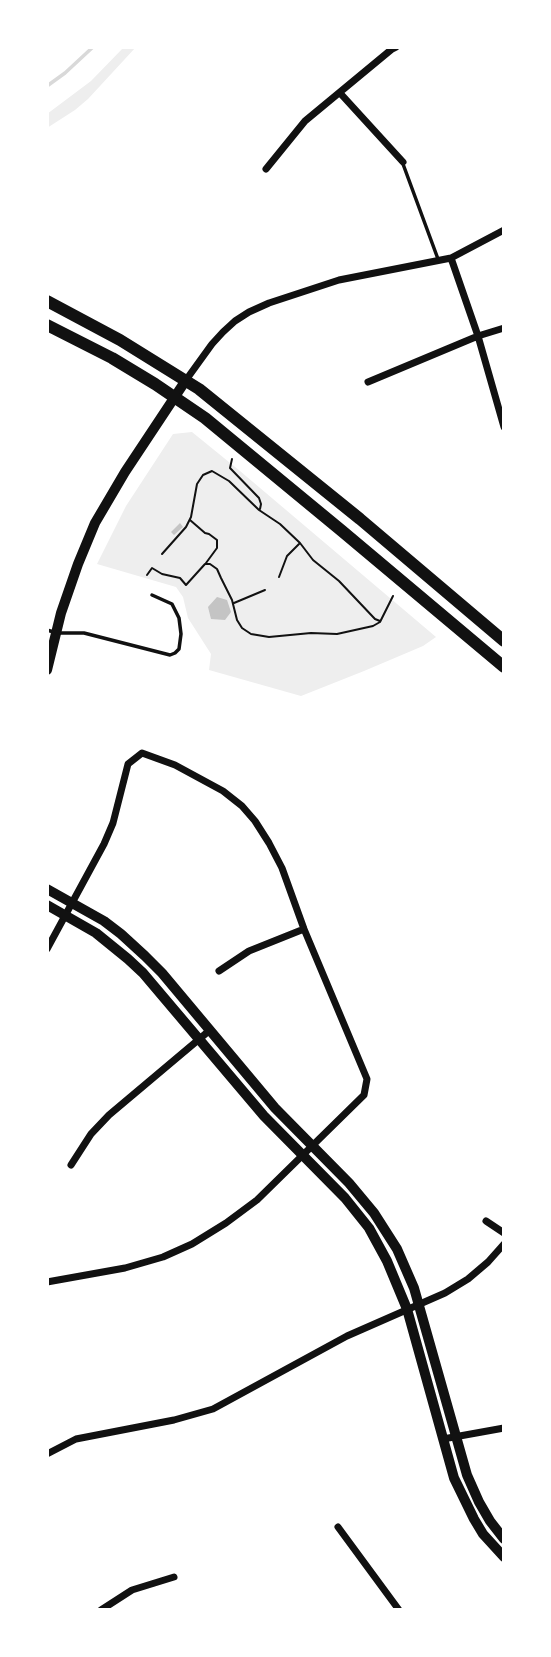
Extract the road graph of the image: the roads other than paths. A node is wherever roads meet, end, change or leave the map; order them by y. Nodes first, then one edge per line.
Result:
1 (396, 47) edge
2 (340, 93) junction
3 (403, 162) joint
4 (267, 169) dead end
5 (504, 230) edge
6 (451, 258) junction
7 (439, 260) junction
8 (47, 301) edge
9 (47, 325) edge
10 (504, 328) edge
11 (478, 336) junction
12 (187, 380) junction
13 (369, 382) dead end
14 (175, 398) junction
15 (504, 427) edge
16 (152, 595) dead end
17 (52, 632) edge
18 (504, 641) edge
19 (504, 667) edge
20 (47, 670) edge
21 (47, 888) edge
22 (73, 903) junction
23 (47, 905) edge
24 (67, 915) junction
25 (304, 929) junction
26 (47, 949) edge
27 (219, 971) dead end
28 (211, 1030) junction
29 (200, 1039) junction
30 (312, 1146) junction
31 (302, 1156) junction
32 (71, 1165) dead end
33 (486, 1221) dead end
34 (504, 1233) edge
35 (504, 1244) edge
36 (47, 1282) edge
37 (419, 1304) junction
38 (407, 1309) junction
39 (504, 1428) edge
40 (454, 1436) junction
41 (443, 1439) junction
42 (47, 1454) edge
43 (338, 1527) dead end
44 (504, 1539) edge
45 (504, 1557) edge
46 (174, 1577) dead end
47 (101, 1610) edge
48 (399, 1610) edge

1 - 2 street
2 - 3 street
2 - 4 street
3 - 7 lane
5 - 6 street
6 - 7 street
6 - 11 street
7 - 12 street
8 - 12 main road
9 - 14 main road
10 - 11 street
11 - 13 street
11 - 15 street
12 - 14 main road
12 - 18 main road
14 - 17 main road
14 - 19 main road
16 - 17 lane
17 - 20 main road
21 - 22 street
22 - 24 street
22 - 25 street
22 - 28 street
23 - 24 street
24 - 26 street
24 - 29 street
25 - 27 street
25 - 30 street
28 - 29 street
28 - 30 street
29 - 31 street
29 - 32 street
30 - 31 street
30 - 37 street
31 - 36 street
31 - 38 street
33 - 34 street
35 - 37 street
37 - 38 street
37 - 40 street
38 - 41 street
38 - 42 street
39 - 40 street
40 - 41 street
40 - 44 street
41 - 45 street
43 - 48 street
46 - 47 street

